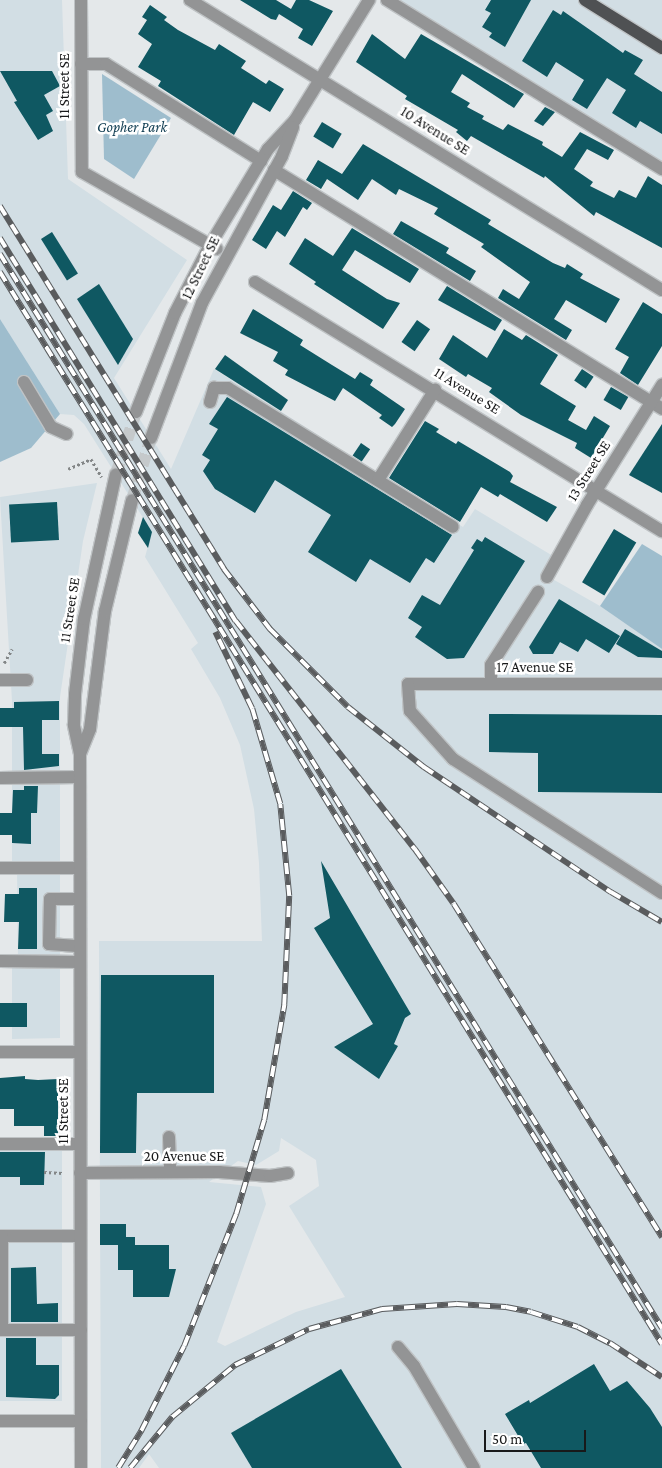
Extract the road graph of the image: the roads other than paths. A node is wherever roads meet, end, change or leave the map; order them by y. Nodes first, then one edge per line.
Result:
1 (81, 0) edge
2 (190, 0) edge
3 (369, 0) edge
4 (387, 0) edge
5 (584, 0) edge
6 (662, 48) edge
7 (81, 64) junction
8 (321, 80) junction
9 (295, 120) junction
10 (261, 161) junction
11 (662, 169) edge
12 (274, 170) junction
13 (210, 245) junction
14 (226, 254) junction
15 (254, 282) dead end
16 (662, 290) edge
17 (24, 382) dead end
18 (662, 385) edge
19 (435, 390) junction
20 (210, 402) dead end
21 (657, 406) edge
22 (136, 412) tunnel mouth
23 (67, 434) dead end
24 (151, 438) tunnel mouth
25 (116, 474) tunnel mouth
26 (378, 480) junction
27 (596, 490) junction
28 (132, 500) tunnel mouth
29 (453, 527) dead end
30 (662, 531) edge
31 (547, 577) dead end
32 (538, 592) dead end
33 (0, 680) edge
34 (27, 680) dead end
35 (491, 684) junction
36 (662, 684) edge
37 (80, 754) junction
38 (80, 777) junction
39 (0, 778) edge
40 (0, 868) edge
41 (80, 868) junction
42 (662, 893) edge
43 (80, 898) junction
44 (80, 946) junction
45 (0, 961) edge
46 (80, 962) junction
47 (0, 1052) edge
48 (80, 1052) junction
49 (169, 1137) dead end
50 (0, 1144) edge
51 (80, 1144) junction
52 (170, 1172) junction
53 (80, 1173) junction
54 (288, 1173) dead end
55 (1, 1236) edge
56 (80, 1236) junction
57 (1, 1330) edge
58 (81, 1330) junction
59 (398, 1347) dead end
60 (0, 1421) edge
61 (81, 1421) junction
62 (81, 1468) edge
63 (474, 1468) edge

1 - 7 street, 11 Street SE
2 - 8 street, 10 Avenue SE
3 - 8 street, 12 Street SE
4 - 11 street
5 - 6 main road
7 - 10 street
7 - 13 street, 11 Street SE
8 - 9 street, 12 Street SE
8 - 16 street, 10 Avenue SE
9 - 10 street, 12 Street SE
9 - 12 street, 12 Street SE
10 - 13 street, 12 Street SE
12 - 14 street, 12 Street SE
12 - 21 street
13 - 14 street
13 - 22 street, 12 Street SE
14 - 24 street, 12 Street SE
15 - 19 street, 11 Avenue SE
17 - 23 street
18 - 21 street, 13 Street SE
19 - 26 street
19 - 27 street, 11 Avenue SE
20 - 26 street
21 - 27 street, 13 Street SE
25 - 37 street, 11 Street SE
26 - 29 street
27 - 30 street, 11 Avenue SE
27 - 31 street, 13 Street SE
28 - 37 street, 11 Street SE
32 - 35 street
33 - 34 street
35 - 36 street, 17 Avenue SE
35 - 42 street, 17 Avenue SE
37 - 38 street, 11 Street SE
38 - 39 street
38 - 41 street, 11 Street SE
40 - 41 street
41 - 43 street, 11 Street SE
43 - 44 street, 11 Street SE
43 - 44 street
44 - 46 street, 11 Street SE
45 - 46 street
46 - 48 street, 11 Street SE
47 - 48 street
48 - 51 street, 11 Street SE
49 - 52 street
50 - 51 street
51 - 53 street, 11 Street SE
52 - 53 street, 20 Avenue SE
52 - 54 street, 20 Avenue SE
53 - 56 street, 11 Street SE
55 - 56 street
55 - 57 street
56 - 58 street, 11 Street SE
57 - 58 street
58 - 61 street, 11 Street SE
59 - 63 street
60 - 61 street
61 - 62 street, 11 Street SE

